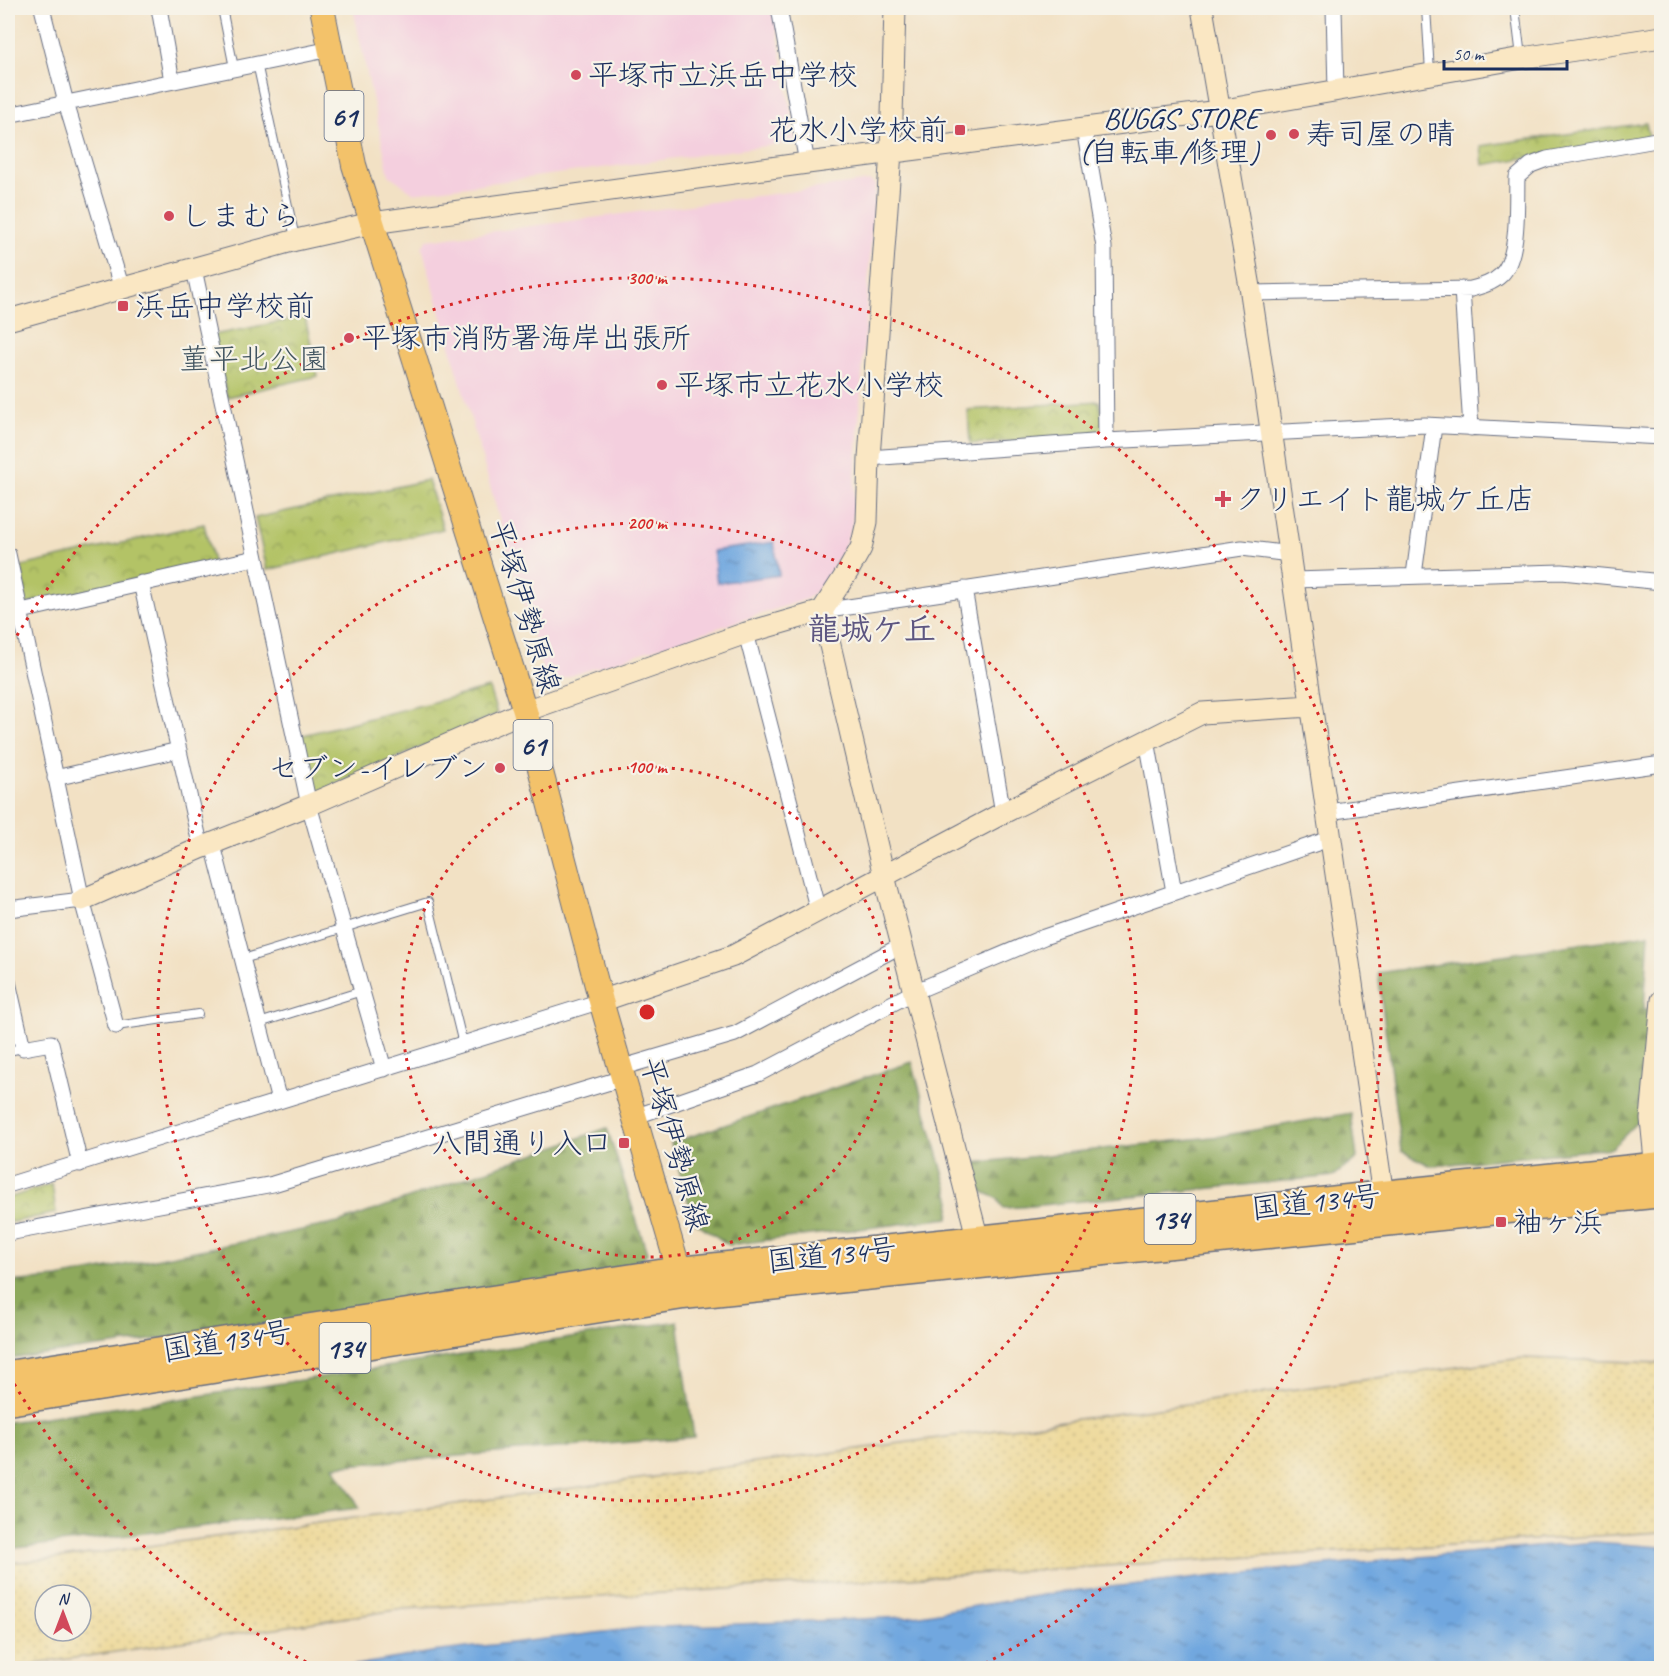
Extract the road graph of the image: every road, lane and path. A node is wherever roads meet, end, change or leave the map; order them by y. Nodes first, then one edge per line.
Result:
1 (42, 8) edge
2 (159, 8) edge
3 (222, 8) edge
4 (322, 8) edge
5 (779, 8) edge
6 (895, 8) edge
7 (1202, 8) edge
8 (1334, 8) edge
9 (1426, 8) edge
10 (1515, 8) edge
11 (1662, 37) edge
12 (331, 49) junction
13 (1522, 58) junction
14 (257, 63) junction
15 (234, 68) junction
16 (1430, 75) junction
17 (172, 81) junction
18 (1336, 91) junction
19 (66, 103) junction
20 (1219, 111) junction
21 (8, 115) edge
22 (1084, 128) junction
23 (1662, 139) edge
24 (891, 152) junction
25 (807, 163) junction
26 (372, 224) junction
27 (296, 240) junction
28 (194, 269) junction
29 (122, 289) junction
30 (1462, 289) junction
31 (1251, 293) junction
32 (8, 320) edge
33 (1434, 426) junction
34 (1471, 428) junction
35 (1272, 433) junction
36 (1662, 437) edge
37 (1106, 441) junction
38 (869, 458) junction
39 (8, 554) edge
40 (1290, 554) junction
41 (255, 558) junction
42 (1414, 575) junction
43 (1294, 580) junction
44 (1662, 582) edge
45 (141, 584) junction
46 (964, 589) junction
47 (822, 611) junction
48 (13, 612) edge
49 (746, 633) junction
50 (1311, 706) junction
51 (525, 711) junction
52 (1147, 740) junction
53 (179, 750) junction
54 (1662, 764) edge
55 (55, 778) junction
56 (309, 805) junction
57 (1328, 812) junction
58 (1003, 813) junction
59 (1332, 838) junction
60 (207, 846) junction
61 (884, 876) junction
62 (1174, 892) junction
63 (82, 900) junction
64 (8, 909) edge
65 (818, 911) junction
66 (343, 927) junction
67 (902, 945) junction
68 (243, 959) junction
69 (8, 982) edge
70 (362, 992) junction
71 (914, 992) junction
72 (1662, 1000) edge
73 (601, 1001) junction
74 (198, 1014) dead end
75 (259, 1023) junction
76 (116, 1026) joint
77 (463, 1044) junction
78 (23, 1048) junction
79 (8, 1051) edge
80 (384, 1069) junction
81 (621, 1073) junction
82 (279, 1101) junction
83 (634, 1117) junction
84 (80, 1164) junction
85 (1659, 1180) edge
86 (8, 1185) edge
87 (1384, 1208) junction
88 (8, 1233) edge
89 (978, 1240) junction
90 (681, 1283) junction
91 (8, 1376) edge
92 (8, 1401) edge

1 - 19 street
2 - 17 street
3 - 15 lane
4 - 12 main road, 平塚伊勢原線 / 61
5 - 25 street
6 - 24 street
7 - 20 street
8 - 18 street
9 - 16 lane
10 - 13 lane
11 - 13 street
12 - 14 street
12 - 26 main road, 平塚伊勢原線 / 61
13 - 16 street
14 - 15 street
14 - 27 lane
15 - 17 street
16 - 18 street
17 - 19 street
18 - 20 street
19 - 21 street
19 - 29 street
20 - 22 street
20 - 31 street
22 - 24 street
22 - 37 street
23 - 30 street
24 - 25 street
24 - 38 street
25 - 26 street
26 - 27 street
26 - 51 main road, 平塚伊勢原線 / 61
27 - 28 street
28 - 29 street
28 - 41 street
29 - 32 street
30 - 31 street
30 - 34 street
31 - 35 street
33 - 34 street
33 - 35 street
33 - 42 street
34 - 36 street
35 - 37 street
35 - 40 street
37 - 38 street
38 - 47 street
39 - 48 street
40 - 43 street
40 - 46 street
41 - 45 street
41 - 56 street
42 - 43 street
42 - 44 street
43 - 50 street
45 - 48 street
45 - 53 street
46 - 47 street
46 - 58 street
47 - 49 street
47 - 61 street
48 - 55 street
49 - 51 street
49 - 65 street
50 - 52 street
50 - 57 street
51 - 56 street
51 - 73 main road, 平塚伊勢原線 / 61
52 - 58 street
52 - 62 street
53 - 55 street
53 - 60 street
54 - 57 street
55 - 63 street
56 - 60 street
56 - 66 street
57 - 59 street
58 - 61 street
59 - 62 street
59 - 87 street
60 - 63 street
60 - 68 street
61 - 65 street
61 - 67 street
62 - 71 street
63 - 64 street
63 - 76 street
65 - 73 street
66 - 68 lane
66 - 70 street
66 - 77 lane
67 - 71 street
67 - 81 street
68 - 75 street
69 - 78 street
70 - 75 lane
70 - 80 street
71 - 83 street
71 - 89 street
72 - 85 street
73 - 77 street
73 - 81 main road, 平塚伊勢原線 / 61
74 - 76 lane
75 - 82 street
77 - 80 street
78 - 79 lane
78 - 84 street
80 - 82 street
81 - 83 main road, 平塚伊勢原線 / 61
81 - 88 street
82 - 84 street
83 - 90 main road, 平塚伊勢原線 / 61
84 - 86 street
85 - 87 highway, 国道134号 / 134
87 - 89 highway, 国道134号 / 134
87 - 90 highway, 国道134号 / 134
89 - 90 highway, 国道134号 / 134
90 - 91 highway, 国道134号 / 134
90 - 92 highway, 国道134号 / 134

